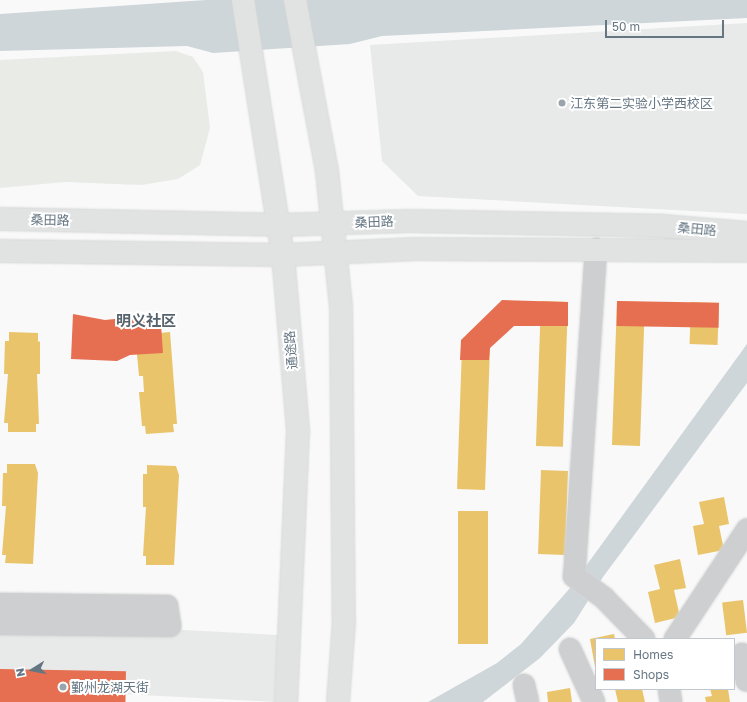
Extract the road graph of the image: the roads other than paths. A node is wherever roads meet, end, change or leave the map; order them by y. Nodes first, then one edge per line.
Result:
1 (242, 0) edge
2 (295, 0) edge
3 (0, 219) edge
4 (333, 223) junction
5 (279, 225) junction
6 (747, 233) edge
7 (596, 249) junction
8 (0, 251) edge
9 (747, 252) edge
10 (337, 253) junction
11 (283, 255) junction
12 (747, 530) edge
13 (0, 604) edge
14 (0, 624) edge
15 (643, 638) edge
16 (676, 638) edge
17 (570, 649) dead end
18 (742, 654) dead end
19 (747, 682) edge
20 (669, 690) edge
21 (286, 702) edge
22 (338, 702) edge
23 (594, 702) edge
24 (671, 702) edge

1 - 5 main road, 通途路
2 - 4 main road
3 - 5 main road, 桑田路
4 - 5 main road, 桑田路
4 - 6 main road, 桑田路
4 - 10 main road
5 - 11 main road, 通途路
7 - 9 main road, 桑田路
7 - 10 main road, 桑田路
7 - 15 street
8 - 11 main road, 桑田路
10 - 11 main road, 桑田路
10 - 22 main road
11 - 21 main road, 通途路
12 - 16 street
13 - 14 street
17 - 23 street
18 - 19 street
20 - 24 street

